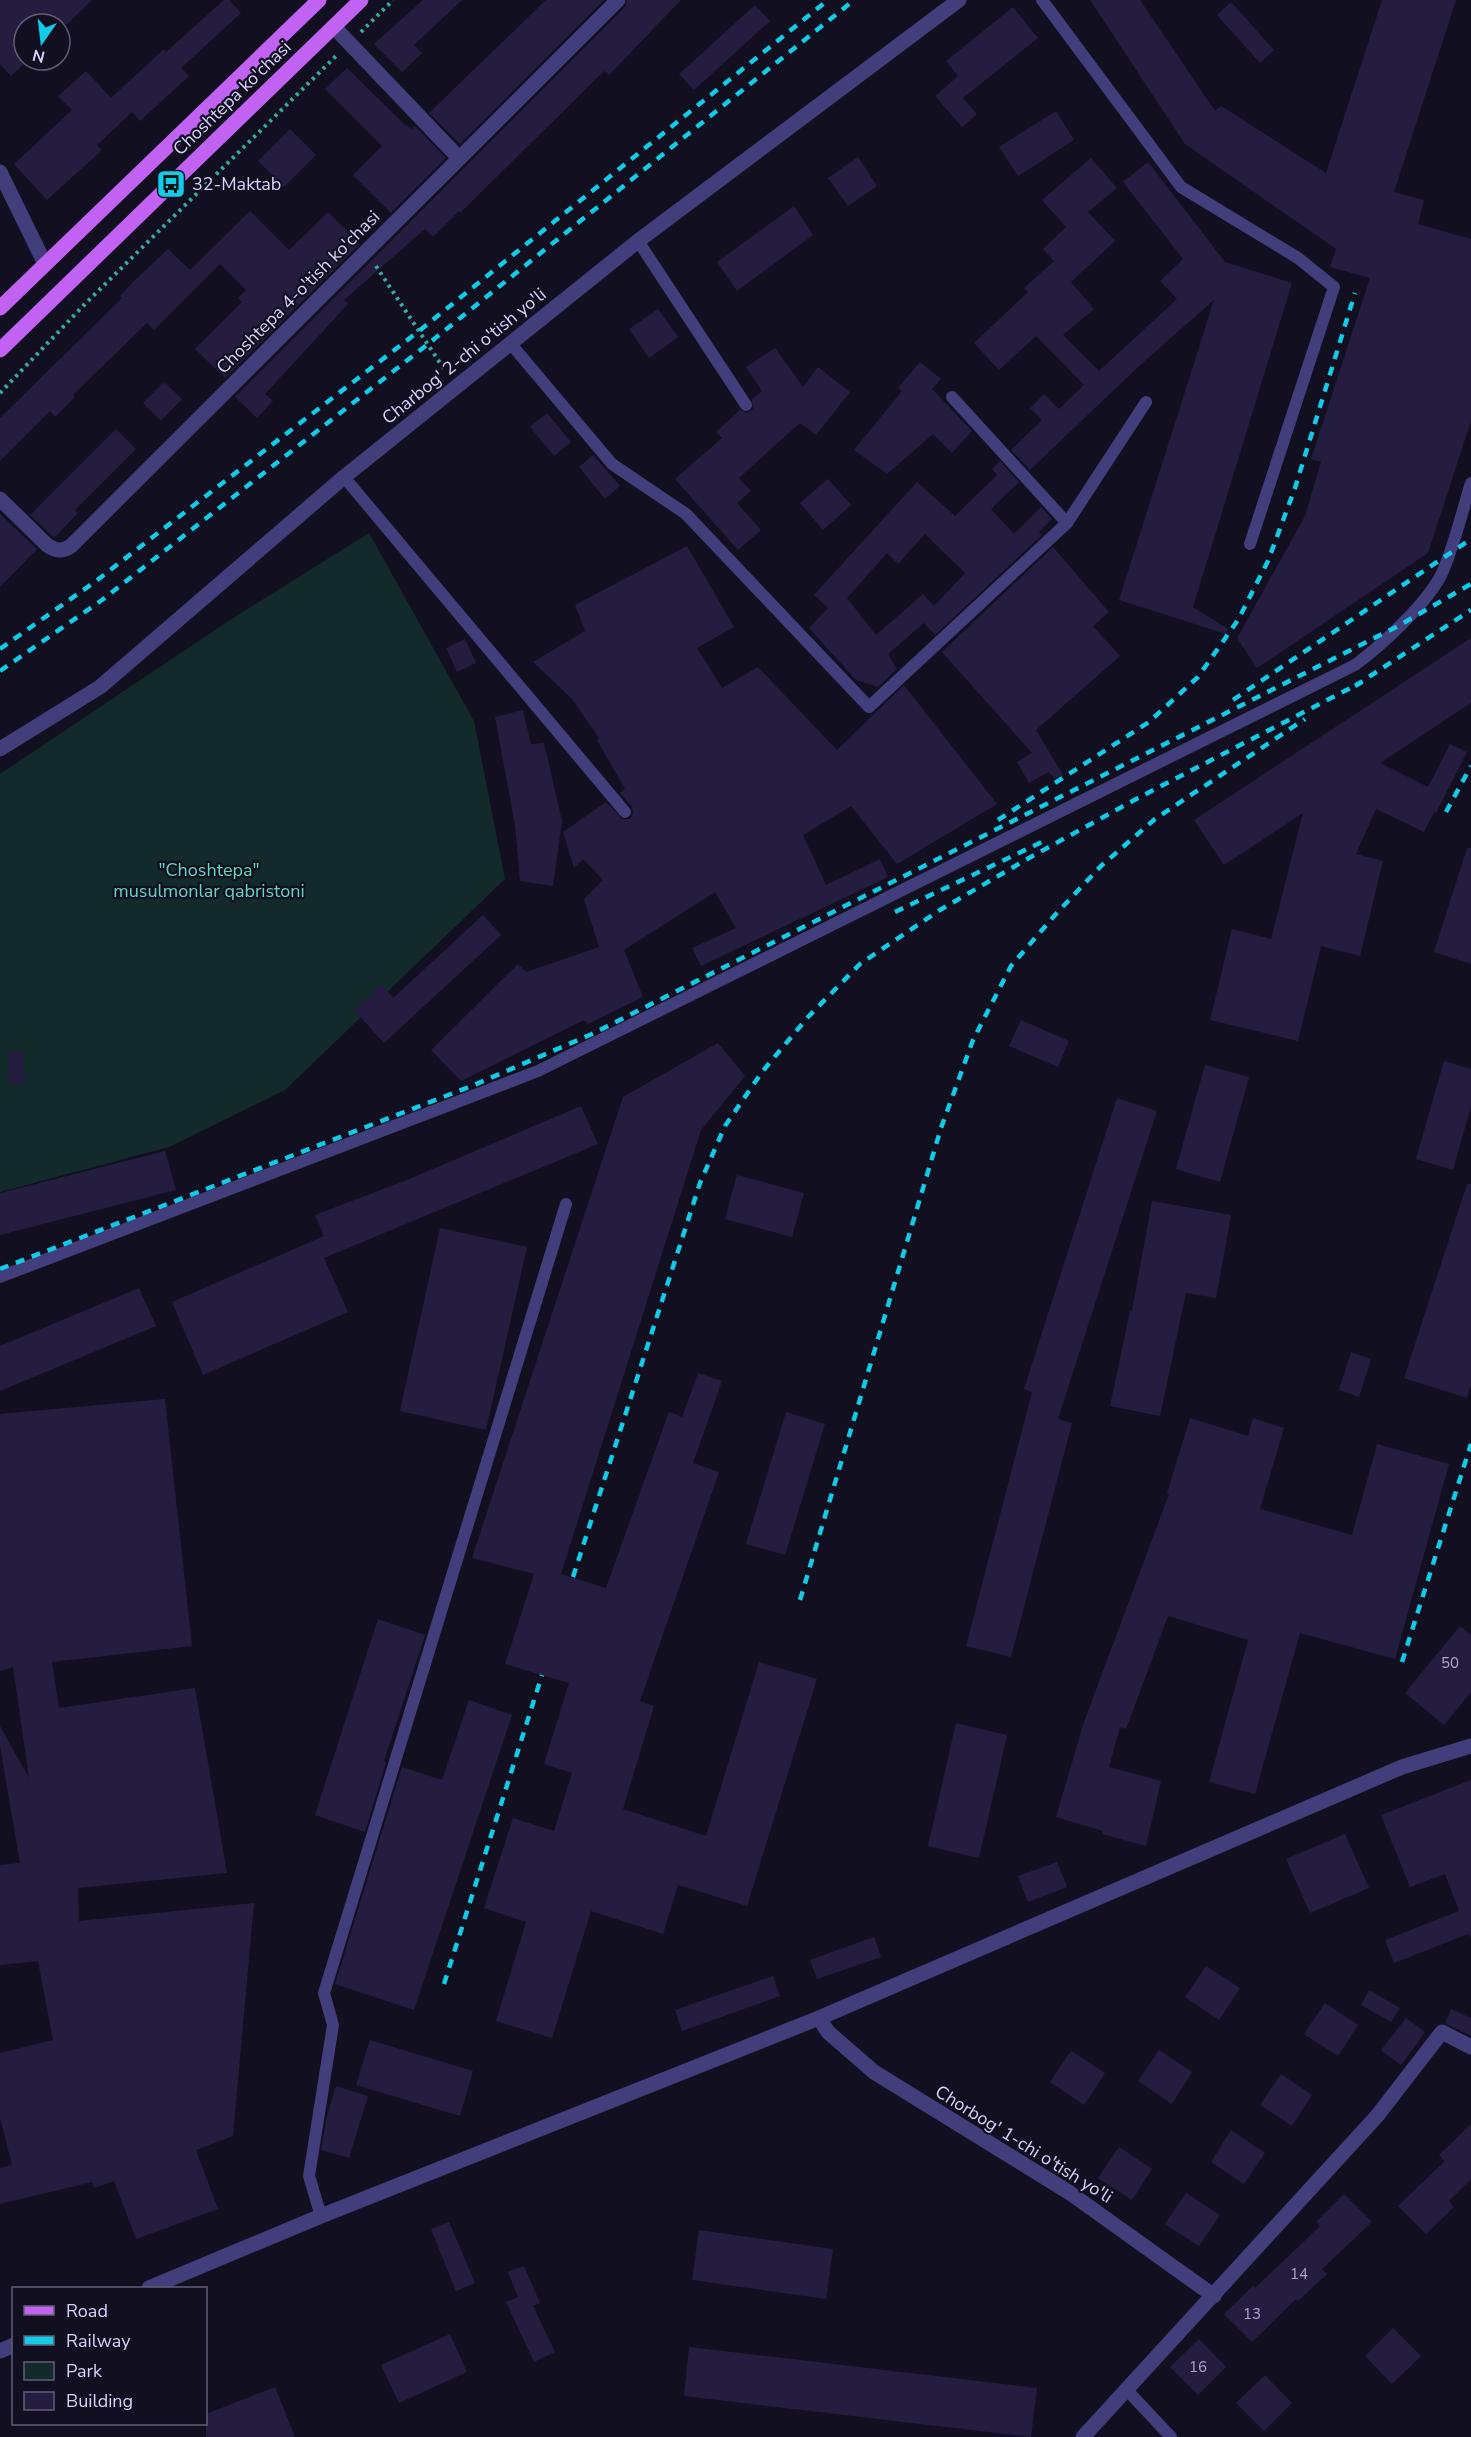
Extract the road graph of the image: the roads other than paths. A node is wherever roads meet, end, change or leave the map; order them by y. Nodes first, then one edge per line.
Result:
1 (319, 0) edge
2 (361, 0) edge
3 (618, 0) edge
4 (959, 0) edge
5 (1042, 0) edge
6 (334, 27) junction
7 (459, 158) junction
8 (0, 172) edge
9 (5, 193) edge
10 (638, 241) junction
11 (45, 264) junction
12 (0, 308) edge
13 (511, 344) junction
14 (0, 350) edge
15 (952, 397) dead end
16 (1146, 402) dead end
17 (746, 405) dead end
18 (344, 477) junction
19 (1471, 483) edge
20 (0, 499) edge
21 (1067, 523) junction
22 (1250, 544) dead end
23 (0, 749) edge
24 (625, 812) dead end
25 (566, 1204) dead end
26 (0, 1277) edge
27 (1471, 1746) edge
28 (819, 2018) junction
29 (1471, 2047) edge
30 (321, 2216) junction
31 (154, 2287) edge
32 (1214, 2296) junction
33 (1126, 2389) junction
34 (1083, 2437) edge
35 (1171, 2437) edge

1 - 11 main road, Choshtepa ko'chasi
2 - 6 main road, Choshtepa ko'chasi
3 - 7 street, Choshtepa 4-o'tish ko'chasi
4 - 10 street, Charbog' 2-chi o'tish yo'li
5 - 22 lane
6 - 7 street
6 - 14 main road, Choshtepa ko'chasi
7 - 20 street, Choshtepa 4-o'tish ko'chasi
8 - 9 street
9 - 11 street
10 - 13 street, Charbog' 2-chi o'tish yo'li
10 - 17 lane
11 - 12 main road, Choshtepa ko'chasi
13 - 18 street, Charbog' 2-chi o'tish yo'li
13 - 21 lane
15 - 21 lane
16 - 21 lane
18 - 23 street, Charbog' 2-chi o'tish yo'li
18 - 24 lane
19 - 26 lane
25 - 30 lane
27 - 28 street
28 - 30 street
28 - 32 street, Chorbog' 1-chi o'tish yo'li
29 - 32 street
30 - 31 street
32 - 33 street
33 - 34 street
33 - 35 lane

